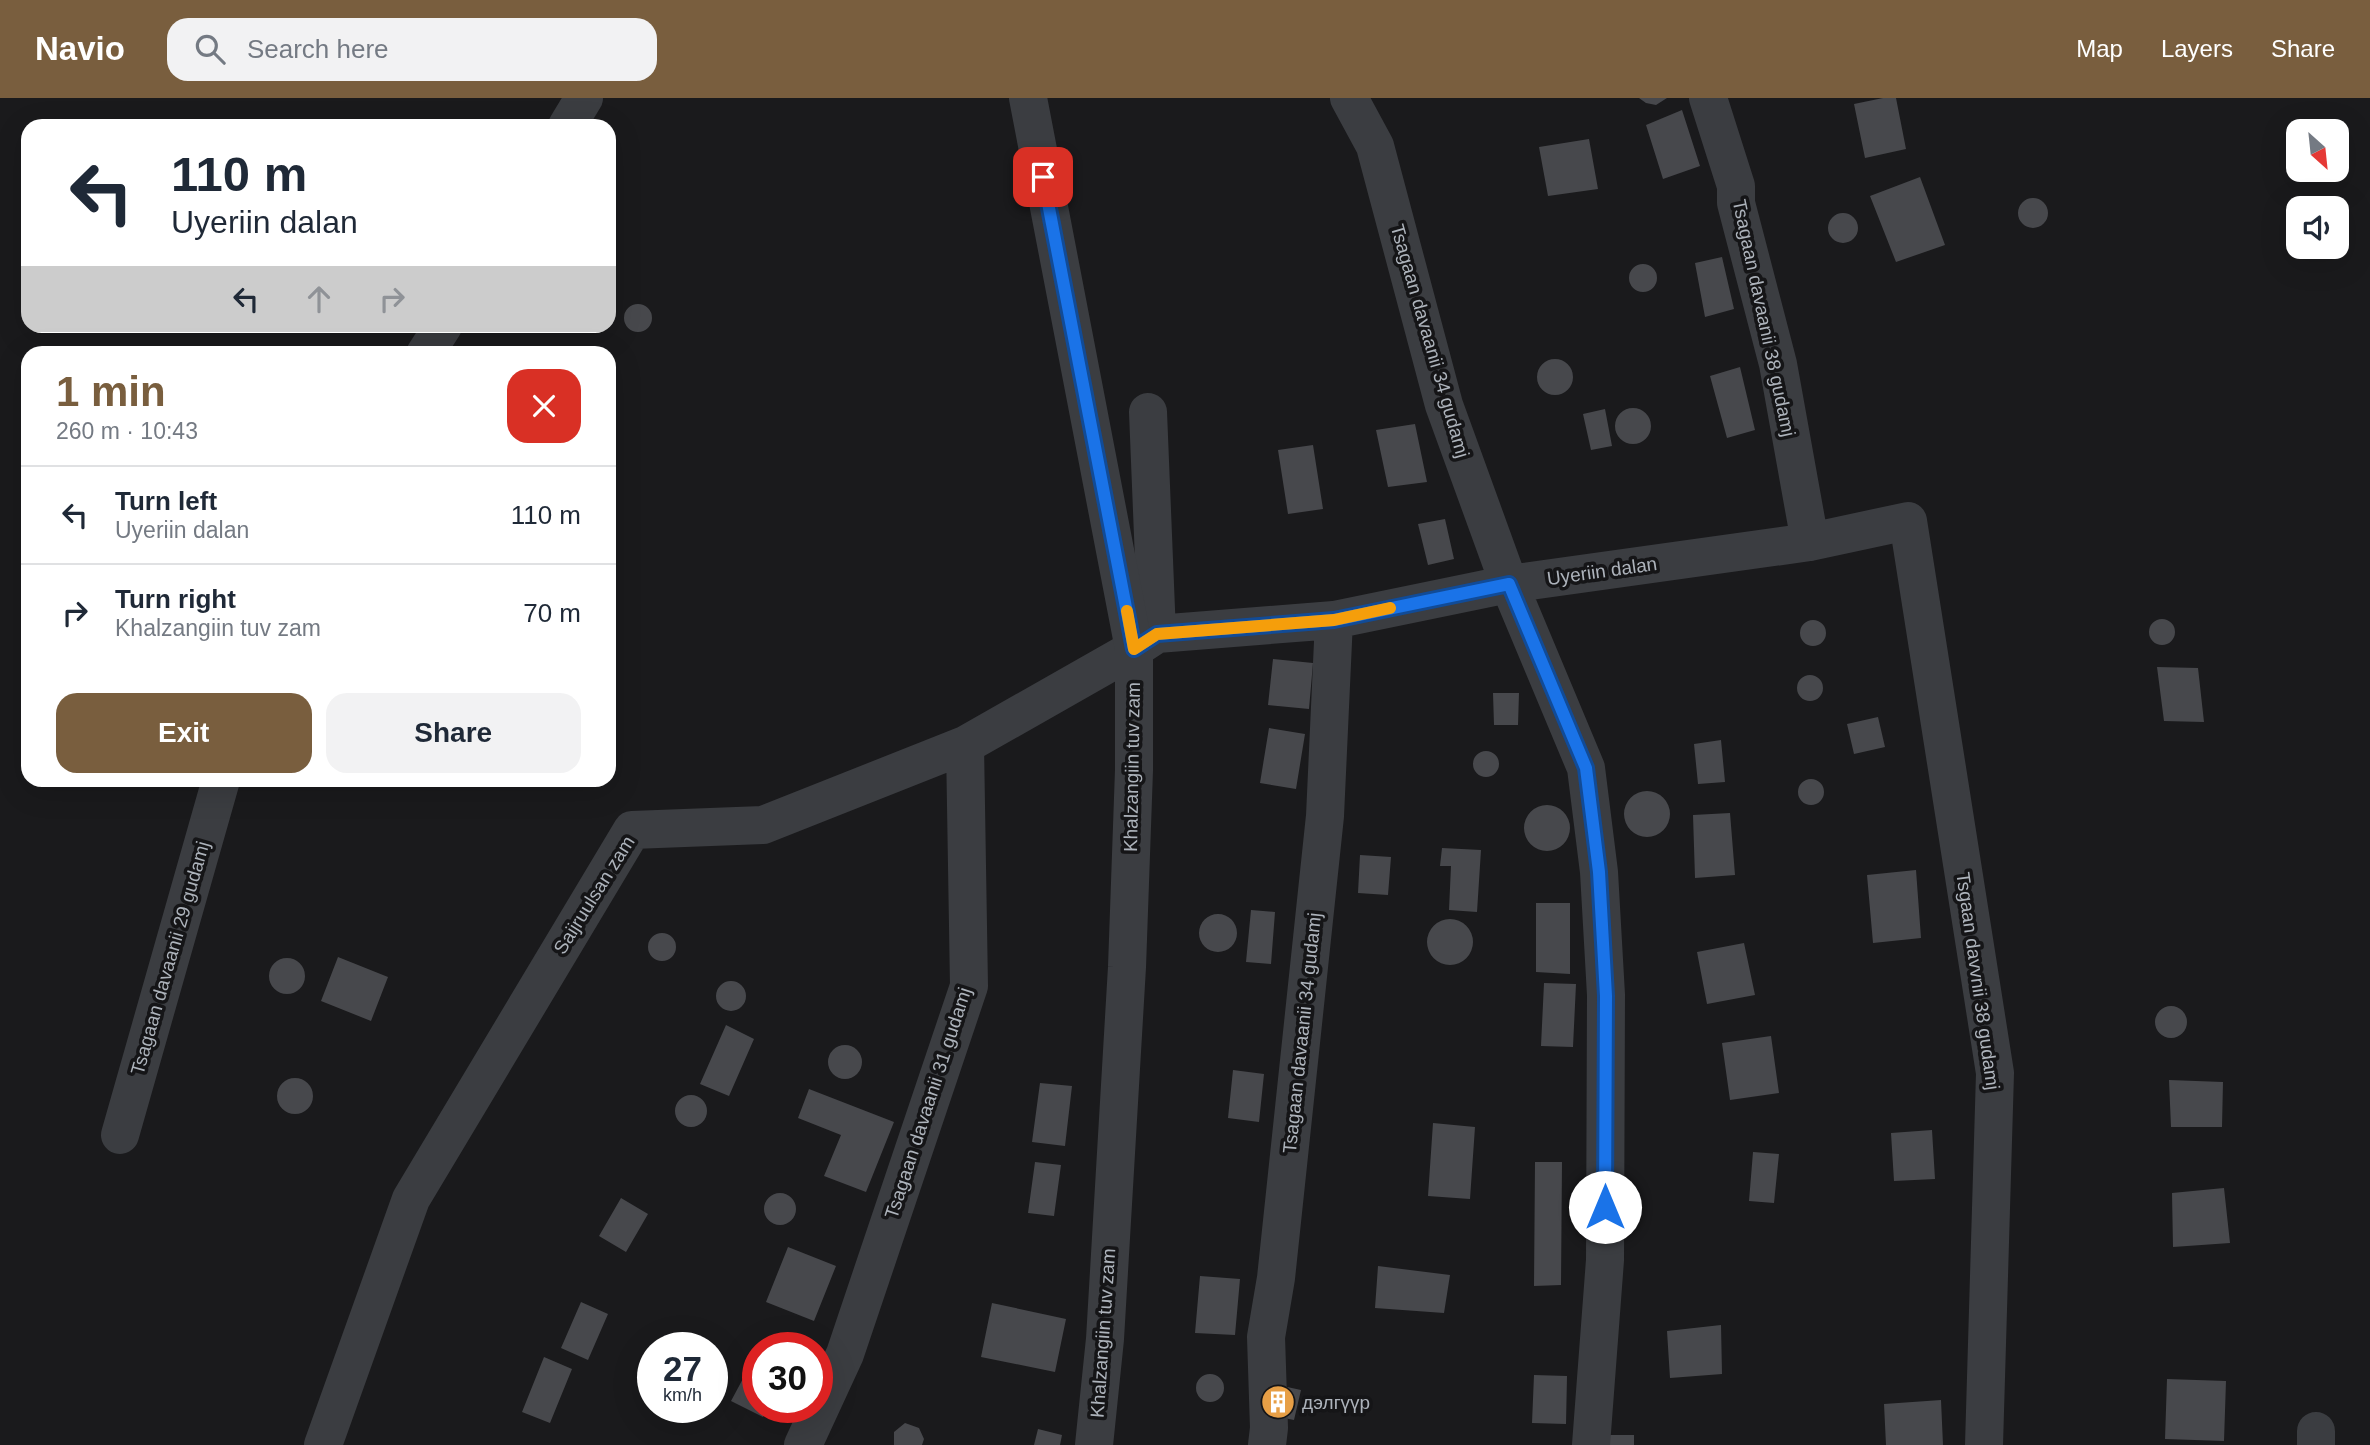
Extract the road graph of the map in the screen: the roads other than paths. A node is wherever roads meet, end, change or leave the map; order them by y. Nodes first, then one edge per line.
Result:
1 (584, 98) edge
2 (1028, 98) edge
3 (1349, 98) edge
4 (1709, 98) edge
5 (571, 119) edge
6 (1147, 412) dead end
7 (1908, 521) joint
8 (1810, 542) junction
9 (1509, 584) junction
10 (1334, 620) junction
11 (1145, 641) junction
12 (965, 745) junction
13 (218, 787) edge
14 (120, 1135) dead end
15 (323, 1445) edge
16 (803, 1445) edge
17 (1094, 1445) edge
18 (1267, 1445) edge
19 (1591, 1445) edge
20 (1984, 1445) edge

1 - 5 street
2 - 11 street, Khalzangiin tuv zam
3 - 9 street, Tsagaan davaanii 34 gudamj
4 - 8 street, Tsagaan davaanii 38 gudamj
6 - 11 street
7 - 8 street, Uyeriin dalan
7 - 20 street, Tsgaan davvnii 38 gudamj
8 - 9 street, Uyeriin dalan
9 - 10 street, Uyeriin dalan
9 - 19 street, Tsagaan davaanii 34 gudamj
10 - 11 street, Uyeriin dalan
10 - 18 street, Tsagaan davaanii 34 gudamj
11 - 12 street, Saijruulsan zam
11 - 17 street, Khalzangiin tuv zam
12 - 15 street, Saijruulsan zam
12 - 16 street, Tsagaan davaanii 31 gudamj
13 - 14 street, Tsagaan davaanii 29 gudamj

